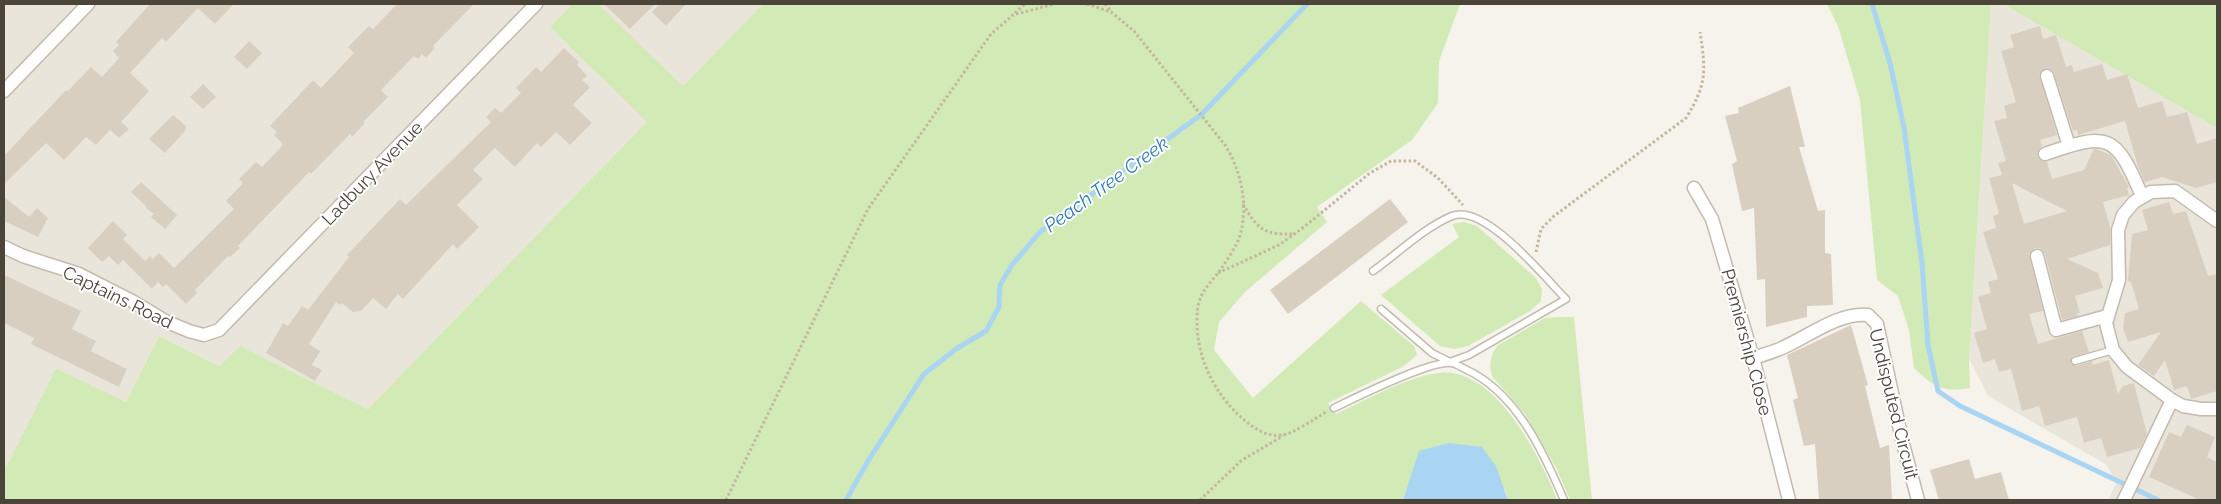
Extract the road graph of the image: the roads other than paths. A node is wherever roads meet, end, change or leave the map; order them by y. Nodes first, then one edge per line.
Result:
1 (88, 4) edge
2 (536, 4) edge
3 (2047, 76) dead end
4 (4, 91) edge
5 (2069, 146) junction
6 (2045, 154) dead end
7 (1694, 188) dead end
8 (2142, 196) junction
9 (2217, 221) edge
10 (4, 247) edge
11 (2036, 256) dead end
12 (1373, 272) dead end
13 (1381, 309) dead end
14 (2107, 316) junction
15 (204, 335) joint
16 (2113, 350) junction
17 (1753, 358) junction
18 (2075, 361) dead end
19 (1450, 362) junction
20 (2172, 400) junction
21 (1334, 408) road end
22 (2217, 409) edge
23 (2125, 498) edge
24 (1564, 500) edge
25 (1789, 500) edge
26 (1918, 500) edge

1 - 4 street
2 - 15 street, Ladbury Avenue
3 - 5 street
5 - 6 street
5 - 8 street
7 - 17 street, Premiership Close
8 - 9 street
8 - 14 street
10 - 15 street, Captains Road
11 - 14 street
12 - 19 lane
13 - 19 lane
14 - 16 street
16 - 18 lane
16 - 20 street
17 - 25 street, Premiership Close
17 - 26 street, Undisputed Circuit
19 - 21 lane
19 - 24 lane
20 - 22 street
20 - 23 street

